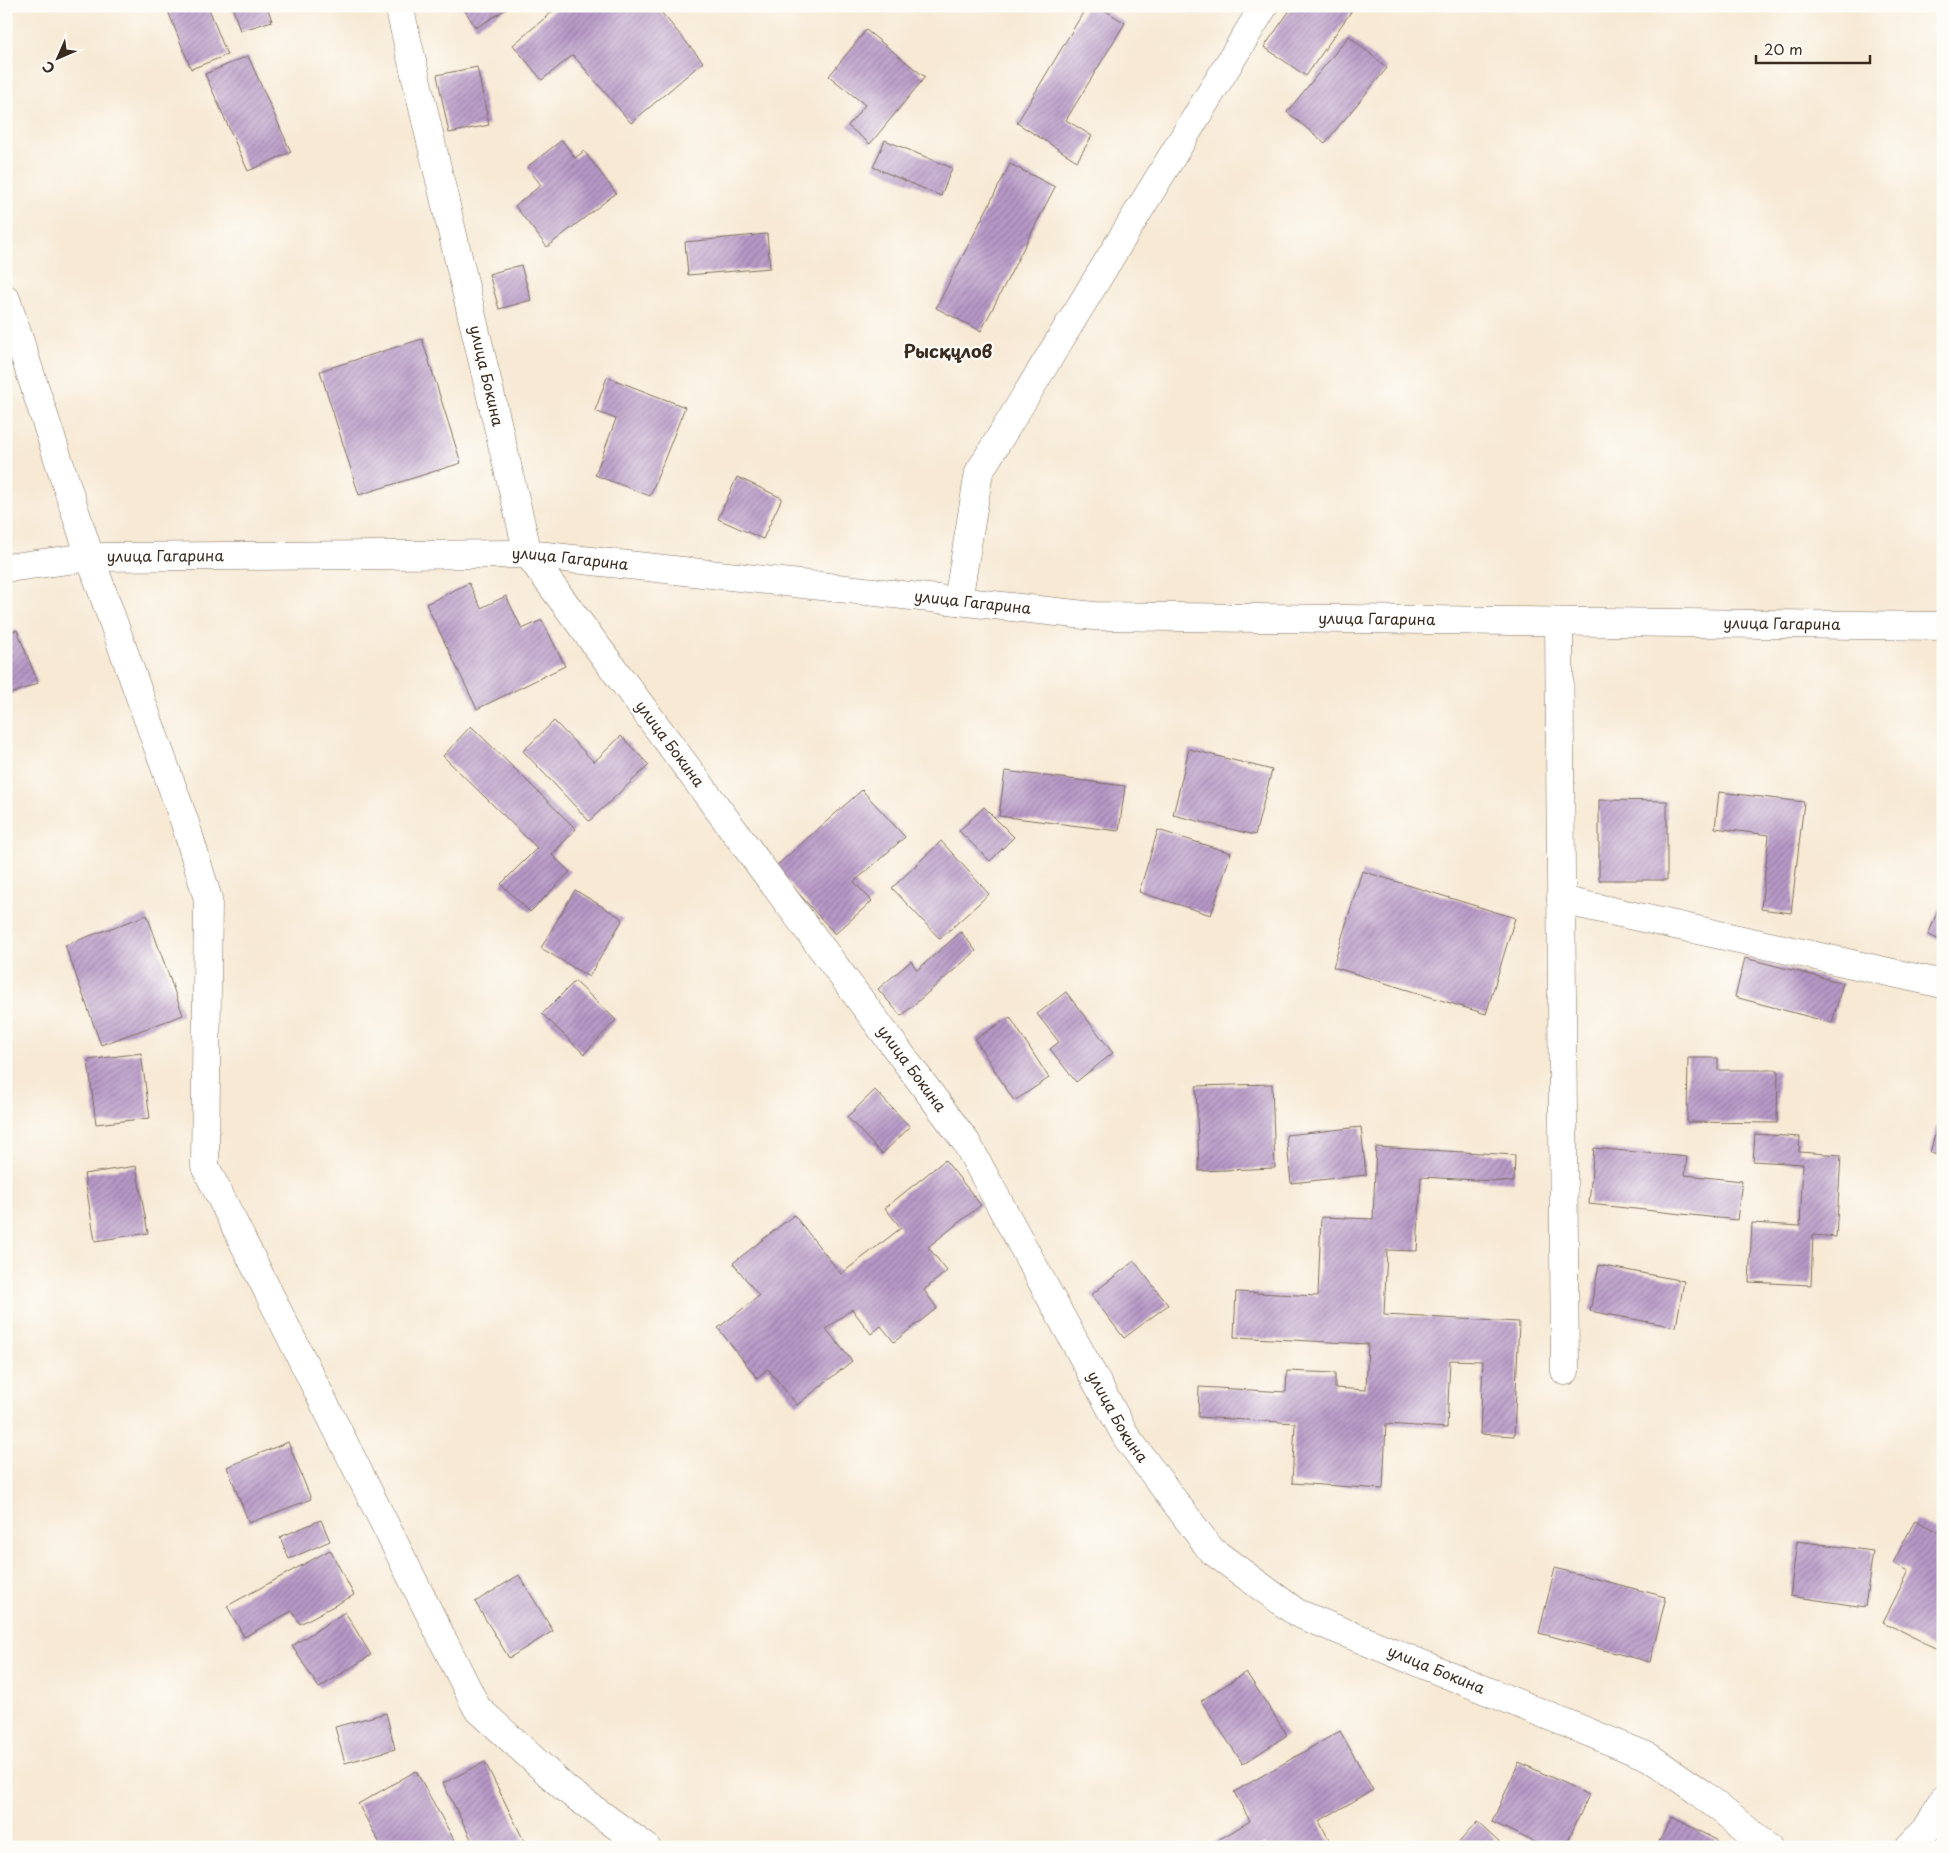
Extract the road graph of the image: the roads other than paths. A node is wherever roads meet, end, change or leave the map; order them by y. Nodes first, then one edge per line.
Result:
1 (399, 6) edge
2 (1264, 6) edge
3 (6, 299) edge
4 (528, 554) junction
5 (90, 557) junction
6 (6, 568) edge
7 (958, 601) junction
8 (1559, 622) junction
9 (1943, 626) edge
10 (1561, 900) junction
11 (1943, 984) edge
12 (1565, 1371) dead end
13 (1943, 1798) edge
14 (646, 1847) edge
15 (1768, 1847) edge
16 (1909, 1847) edge

1 - 4 street, улица Бокина
2 - 7 street
3 - 5 street
4 - 5 street, улица Гагарина
4 - 7 street, улица Гагарина
4 - 15 street, улица Бокина
5 - 6 street, улица Гагарина
5 - 14 street
7 - 8 street, улица Гагарина
8 - 9 street, улица Гагарина
8 - 10 street
10 - 11 street
10 - 12 street
13 - 16 street

